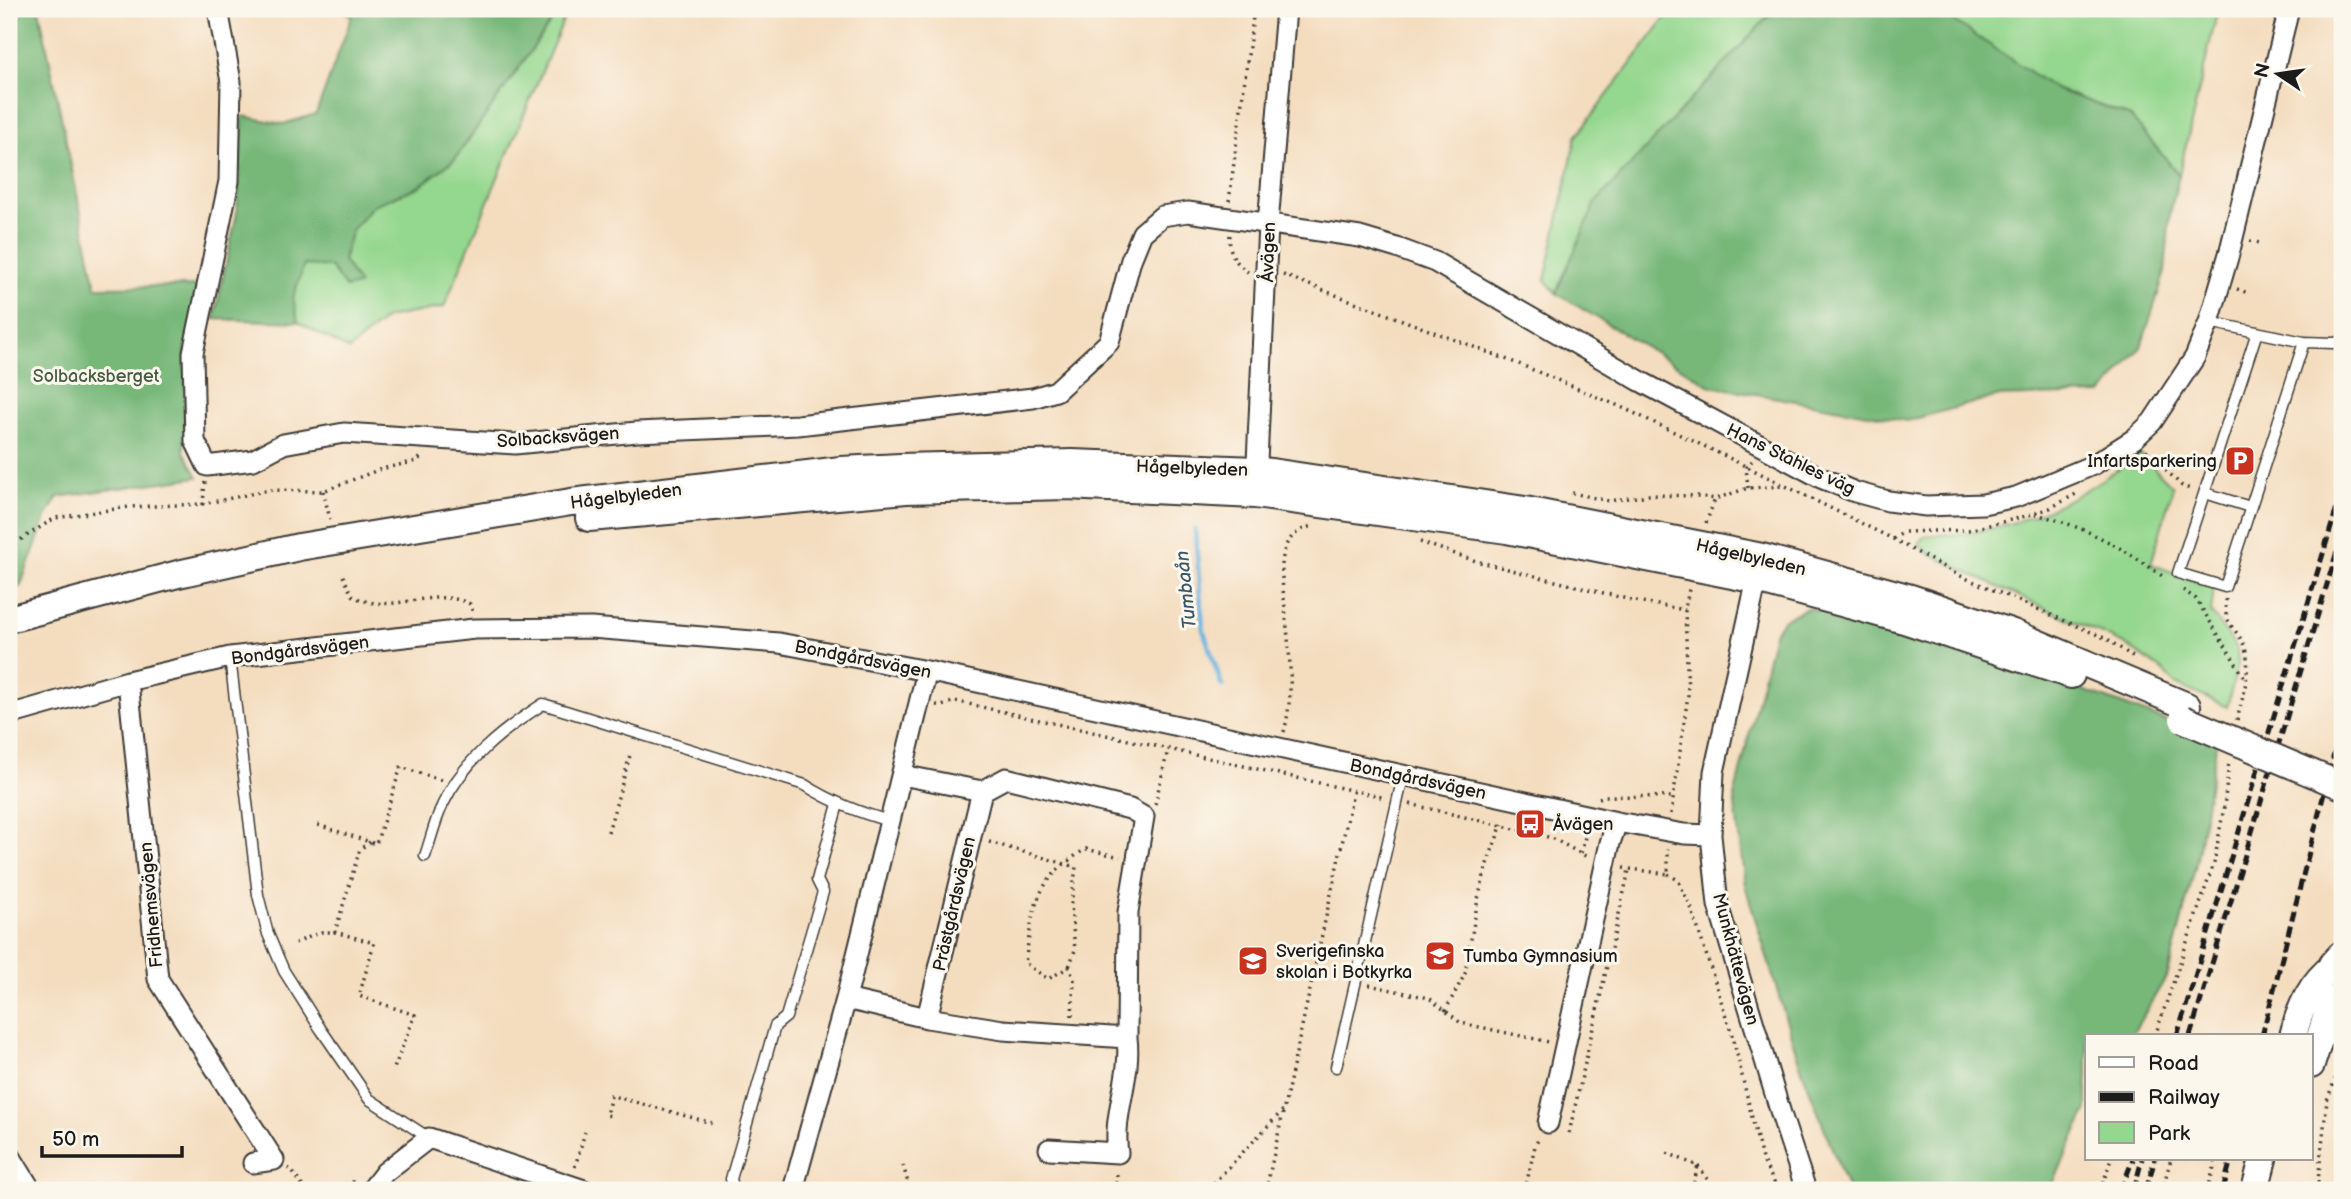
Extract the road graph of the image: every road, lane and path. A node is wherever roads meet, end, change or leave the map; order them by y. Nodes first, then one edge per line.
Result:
1 (218, 9) edge
2 (1254, 9) edge
3 (1286, 9) edge
4 (2289, 9) edge
5 (1227, 219) junction
6 (1269, 224) junction
7 (2260, 243) dead end
8 (2246, 253) dead end
9 (1268, 274) junction
10 (2238, 277) dead end
11 (2234, 289) junction
12 (2248, 293) dead end
13 (2215, 324) junction
14 (2257, 332) junction
15 (2342, 341) edge
16 (2304, 342) junction
17 (436, 438) junction
18 (2153, 442) dead end
19 (2144, 447) junction
20 (1763, 449) junction
21 (2137, 452) dead end
22 (207, 466) junction
23 (1746, 467) junction
24 (1256, 482) junction
25 (1786, 486) junction
26 (2087, 487) dead end
27 (1748, 488) junction
28 (323, 491) junction
29 (1572, 494) dead end
30 (2205, 494) junction
31 (1714, 499) junction
32 (203, 504) junction
33 (2250, 507) junction
34 (2033, 514) junction
35 (331, 521) dead end
36 (1324, 524) dead end
37 (1704, 530) dead end
38 (1412, 538) dead end
39 (1893, 539) junction
40 (9, 547) edge
41 (1760, 569) junction
42 (342, 576) dead end
43 (2168, 579) dead end
44 (1690, 583) dead end
45 (2177, 586) dead end
46 (2225, 587) junction
47 (1685, 610) junction
48 (9, 619) edge
49 (474, 629) junction
50 (9, 638) edge
51 (230, 657) junction
52 (2146, 667) dead end
53 (927, 671) junction
54 (2246, 679) junction
55 (128, 681) junction
56 (920, 701) junction
57 (2185, 712) junction
58 (9, 715) edge
59 (2235, 729) dead end
60 (1279, 748) junction
61 (1168, 749) junction
62 (631, 752) dead end
63 (2230, 754) dead end
64 (2342, 772) edge
65 (1274, 773) junction
66 (902, 775) junction
67 (1403, 777) junction
68 (454, 784) junction
69 (2342, 786) edge
70 (1354, 789) junction
71 (982, 791) junction
72 (1674, 797) junction
73 (1396, 801) junction
74 (1594, 801) dead end
75 (838, 804) junction
76 (1144, 817) junction
77 (891, 821) junction
78 (1617, 822) junction
79 (1502, 824) junction
80 (318, 825) dead end
81 (608, 832) dead end
82 (1669, 832) junction
83 (1711, 835) junction
84 (970, 837) junction
85 (370, 842) junction
86 (425, 856) dead end
87 (1136, 861) junction
88 (1063, 863) junction
89 (1605, 864) junction
90 (1629, 870) junction
91 (1668, 874) junction
92 (335, 932) junction
93 (295, 943) dead end
94 (1069, 967) junction
95 (2339, 980) edge
96 (1356, 982) junction
97 (846, 999) junction
98 (1445, 1011) junction
99 (927, 1018) junction
100 (2156, 1034) edge
101 (2294, 1034) edge
102 (1072, 1035) junction
103 (1127, 1038) junction
104 (1554, 1043) dead end
105 (2312, 1062) edge
106 (2342, 1062) edge
107 (1336, 1067) dead end
108 (393, 1071) dead end
109 (1285, 1108) junction
110 (613, 1116) dead end
111 (712, 1123) dead end
112 (1548, 1123) joint
113 (585, 1132) dead end
114 (1569, 1133) dead end
115 (429, 1138) junction
116 (1049, 1149) dead end
117 (1667, 1153) dead end
118 (9, 1154) edge
119 (274, 1160) junction
120 (2111, 1160) edge
121 (2171, 1160) edge
122 (2216, 1160) edge
123 (2279, 1160) edge
124 (253, 1163) dead end
125 (903, 1165) dead end
126 (1698, 1166) junction
127 (2262, 1180) edge
128 (577, 1188) edge
129 (1208, 1189) edge
130 (31, 1190) edge
131 (305, 1190) edge
132 (370, 1190) edge
133 (734, 1190) edge
134 (793, 1190) edge
135 (910, 1190) edge
136 (1245, 1190) edge
137 (1266, 1190) edge
138 (1525, 1190) edge
139 (1692, 1190) edge
140 (1715, 1190) edge
141 (1779, 1190) edge
142 (1806, 1190) edge
143 (2101, 1190) edge
144 (2162, 1190) edge
145 (2208, 1190) edge
146 (2317, 1190) edge

1 - 22 street
2 - 5 path
3 - 6 street, Åvägen
4 - 13 street, Hans Stahles väg
5 - 6 street, Solbacksvägen
5 - 9 path
5 - 17 street, Solbacksvägen
6 - 9 street, Åvägen
6 - 20 street, Hans Stahles väg
7 - 8 path
9 - 23 path
9 - 24 street, Åvägen
10 - 11 path
11 - 12 path
11 - 13 path
13 - 14 lane
13 - 20 street, Hans Stahles väg
14 - 16 lane
14 - 30 lane
15 - 16 lane
16 - 33 lane
17 - 22 street, Solbacksvägen
17 - 28 path
18 - 19 path
19 - 21 path
19 - 30 path
20 - 23 path
22 - 32 path
23 - 25 path
23 - 27 path
24 - 41 main road, Hågelbyleden
24 - 48 main road, Hågelbyleden
24 - 50 main road, Hågelbyleden
25 - 27 path
25 - 39 path
26 - 34 path
27 - 31 path
28 - 32 path
28 - 35 path
29 - 31 path
30 - 33 lane
30 - 46 lane
31 - 37 path
32 - 40 path
33 - 46 lane
34 - 39 path
34 - 43 path
36 - 60 path
38 - 47 path
39 - 52 path
41 - 57 main road, Hågelbyleden
41 - 83 street, Munkhättevägen
42 - 49 path
44 - 47 path
45 - 54 path
46 - 54 path
47 - 72 path
49 - 51 street, Bondgårdsvägen
49 - 53 street, Bondgårdsvägen
51 - 55 street, Bondgårdsvägen
51 - 115 lane
53 - 56 street
53 - 60 street, Bondgårdsvägen
54 - 59 path
55 - 58 street, Bondgårdsvägen
55 - 119 street, Fridhemsvägen
56 - 61 path
56 - 66 street
57 - 64 main road, Hågelbyleden
57 - 69 main road, Hågelbyleden, bridge
60 - 65 path
60 - 67 street, Bondgårdsvägen
61 - 65 path
61 - 76 path
62 - 81 path
63 - 100 path
65 - 70 path
66 - 71 street
66 - 77 street
67 - 73 lane
67 - 78 street, Bondgårdsvägen
68 - 75 lane
68 - 85 path
68 - 86 lane
70 - 73 path
70 - 109 path
71 - 76 street
71 - 84 street, Prästgårdsvägen
72 - 74 path
72 - 82 path
73 - 79 path
73 - 96 lane
75 - 77 lane
75 - 133 lane
76 - 87 street
77 - 97 street
78 - 82 street, Bondgårdsvägen
78 - 89 street
79 - 89 path
79 - 98 path
80 - 85 path
82 - 83 street, Bondgårdsvägen
82 - 91 path
83 - 142 street, Munkhättevägen
84 - 88 path
84 - 99 street, Prästgårdsvägen
85 - 92 path
87 - 88 path
87 - 103 street
88 - 94 path
88 - 94 path
89 - 90 path
89 - 112 street
90 - 91 path
90 - 114 path
91 - 141 path
92 - 93 path
92 - 108 path
94 - 102 path
95 - 101 main road
95 - 105 main road
96 - 98 path
96 - 107 lane
97 - 99 street
97 - 134 street
98 - 104 path
99 - 102 street
102 - 103 street
103 - 116 street
106 - 146 path
109 - 129 path
109 - 137 path
110 - 111 path
112 - 138 path
113 - 128 path
115 - 128 street
115 - 132 street
117 - 126 path
118 - 130 street
119 - 124 street
119 - 131 path
120 - 143 path
121 - 144 path
122 - 145 path
123 - 127 main road
125 - 135 path
126 - 139 path
126 - 140 path
129 - 136 path

